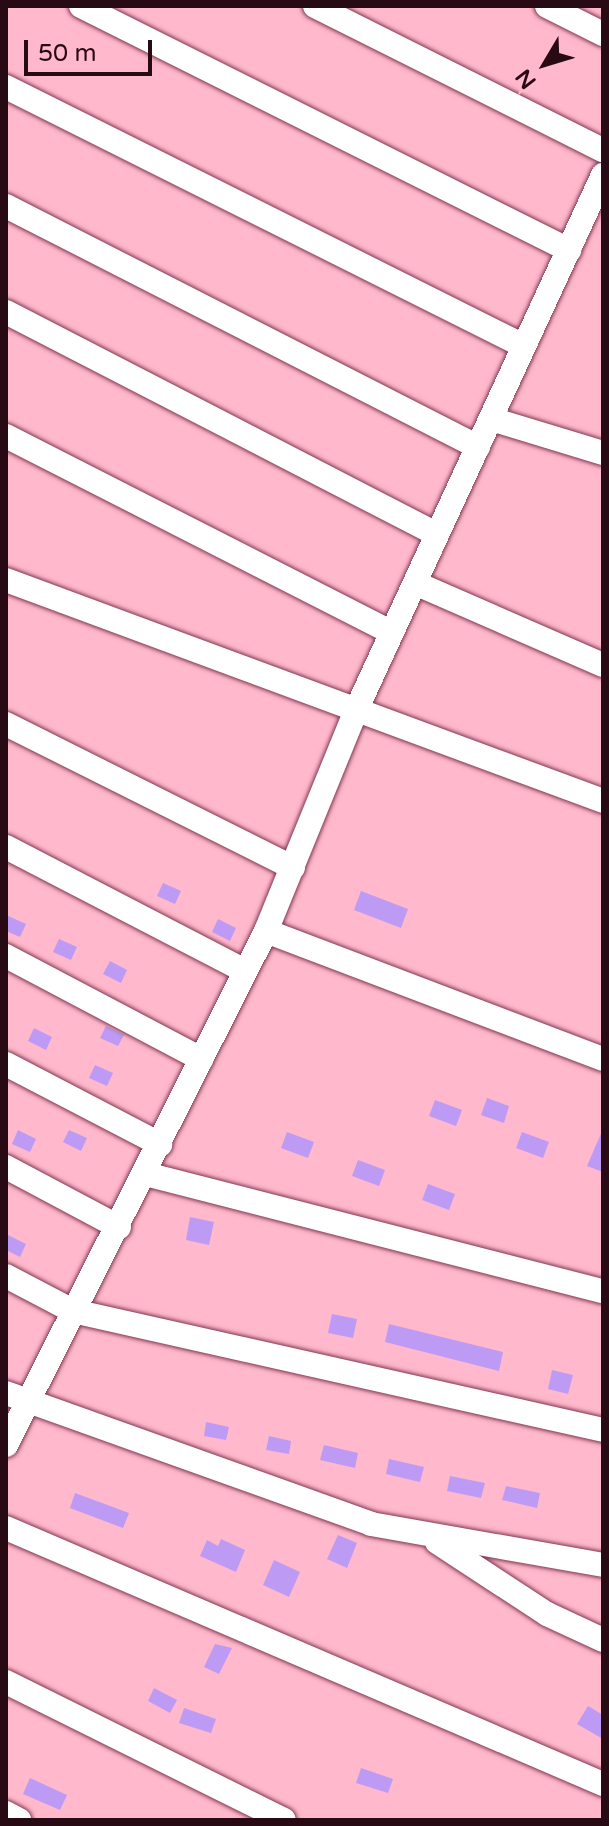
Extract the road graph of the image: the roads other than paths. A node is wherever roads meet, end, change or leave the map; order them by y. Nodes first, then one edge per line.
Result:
1 (81, 6) edge
2 (315, 6) edge
3 (547, 6) edge
4 (603, 34) edge
5 (6, 87) edge
6 (603, 150) edge
7 (603, 175) edge
8 (6, 206) edge
9 (596, 206) edge
10 (569, 250) junction
11 (6, 312) edge
12 (524, 346) junction
13 (491, 419) junction
14 (6, 436) edge
15 (478, 447) junction
16 (603, 453) edge
17 (437, 534) junction
18 (6, 580) edge
19 (415, 583) junction
20 (392, 633) junction
21 (603, 665) edge
22 (358, 706) junction
23 (6, 724) edge
24 (603, 801) edge
25 (6, 847) edge
26 (293, 868) junction
27 (266, 931) junction
28 (6, 956) edge
29 (245, 971) junction
30 (201, 1059) junction
31 (603, 1059) edge
32 (6, 1064) edge
33 (160, 1144) junction
34 (6, 1167) edge
35 (146, 1174) junction
36 (119, 1227) junction
37 (6, 1276) edge
38 (603, 1291) edge
39 (73, 1311) junction
40 (17, 1398) edge
41 (603, 1430) edge
42 (6, 1445) edge
43 (6, 1528) edge
44 (431, 1538) junction
45 (603, 1565) edge
46 (603, 1640) edge
47 (6, 1682) edge
48 (603, 1784) edge
49 (6, 1813) edge
50 (19, 1820) edge
51 (284, 1820) edge

1 - 10 street
2 - 6 street
3 - 4 street
5 - 12 street
7 - 9 street
8 - 15 street
9 - 10 street
10 - 12 street
11 - 17 street
12 - 13 street
13 - 15 street
13 - 16 street
14 - 20 street
15 - 17 street
17 - 19 street
18 - 22 street
19 - 20 street
19 - 21 street
20 - 22 street
22 - 24 street
22 - 26 street
23 - 26 street
25 - 29 street
26 - 27 street
27 - 29 street
27 - 31 street
28 - 30 street
29 - 30 street
30 - 33 street
32 - 33 street
33 - 35 street
34 - 36 street
35 - 36 street
35 - 38 street
36 - 39 street
37 - 39 street
39 - 40 street
39 - 41 street
40 - 42 street
40 - 44 street
43 - 48 street
44 - 45 street
44 - 46 street
47 - 51 street
49 - 50 street

